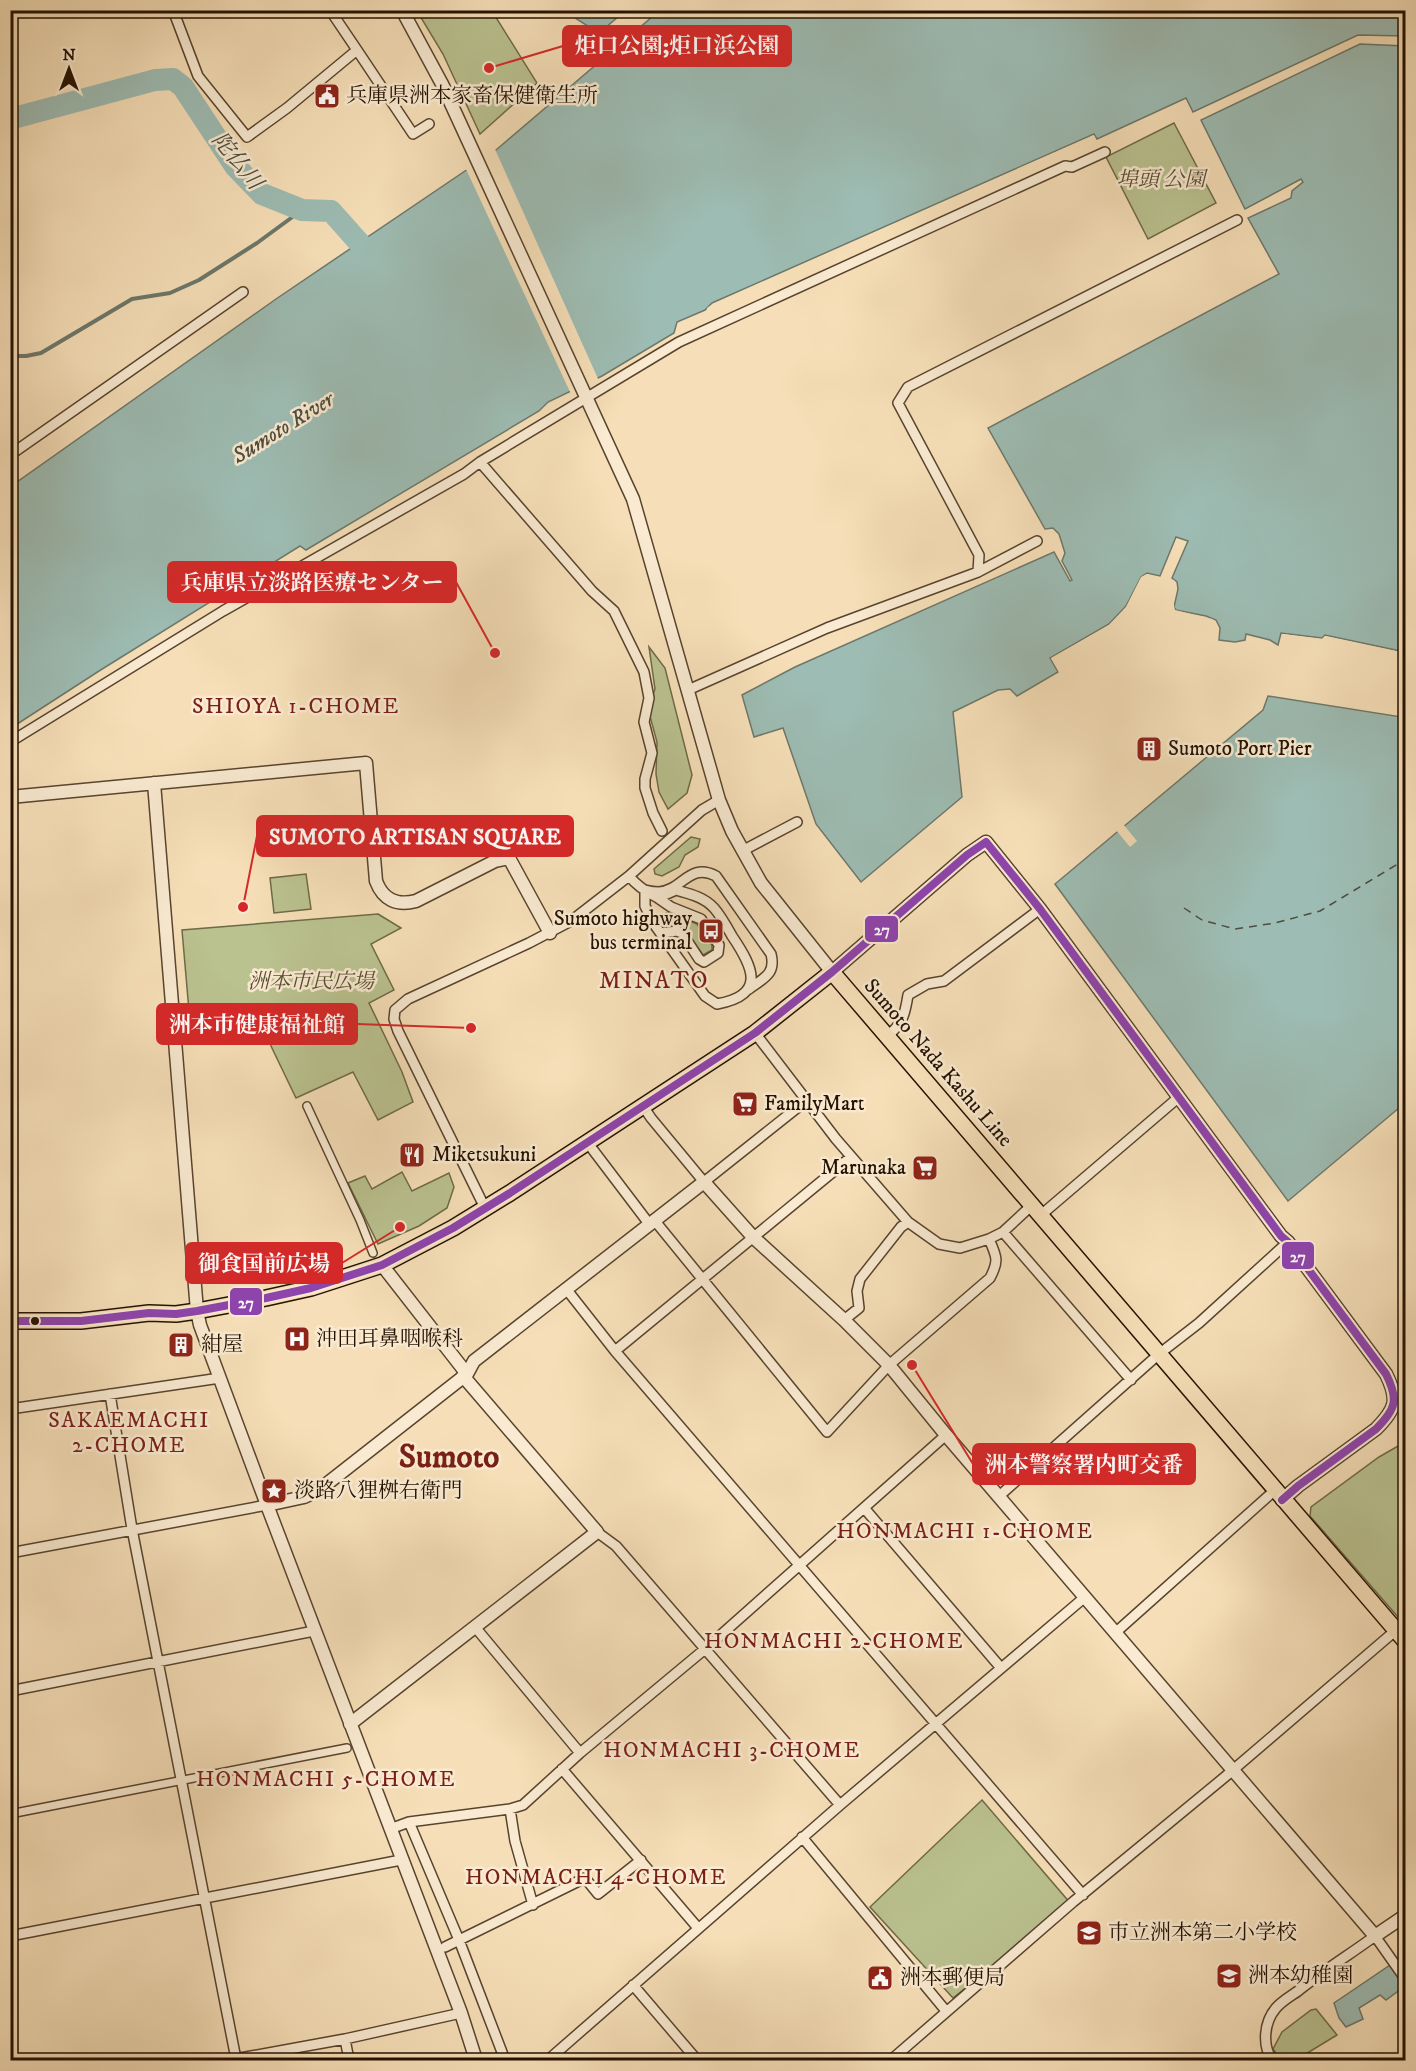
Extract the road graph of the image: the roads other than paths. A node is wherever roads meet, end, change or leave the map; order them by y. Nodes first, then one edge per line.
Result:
1 (173, 10) edge
2 (330, 10) edge
3 (402, 10) edge
4 (357, 50) junction
5 (429, 124) dead end
6 (1105, 152) dead end
7 (1237, 220) dead end
8 (243, 292) dead end
9 (588, 398) junction
10 (10, 455) edge
11 (480, 462) junction
12 (1037, 541) dead end
13 (978, 572) junction
14 (688, 690) junction
15 (10, 742) edge
16 (154, 783) junction
17 (10, 797) edge
18 (719, 800) junction
19 (796, 822) dead end
20 (662, 831) dead end
21 (429, 843) dead end
22 (459, 843) dead end
23 (742, 851) junction
24 (629, 876) junction
25 (645, 890) junction
26 (658, 898) junction
27 (1040, 909) junction
28 (550, 933) junction
29 (660, 933) junction
30 (832, 972) junction
31 (749, 989) junction
32 (754, 1033) junction
33 (887, 1036) junction
34 (1179, 1097) junction
35 (807, 1100) junction
36 (307, 1106) dead end
37 (643, 1106) junction
38 (587, 1142) junction
39 (851, 1157) junction
40 (704, 1182) junction
41 (485, 1208) junction
42 (1036, 1211) junction
43 (908, 1222) junction
44 (653, 1223) junction
45 (1003, 1232) junction
46 (753, 1237) junction
47 (989, 1239) junction
48 (1288, 1242) junction
49 (378, 1259) junction
50 (702, 1279) junction
51 (567, 1290) junction
52 (197, 1311) junction
53 (176, 1314) junction
54 (844, 1320) junction
55 (10, 1321) edge
56 (10, 1329) edge
57 (615, 1351) junction
58 (1159, 1354) junction
59 (889, 1365) junction
60 (465, 1375) junction
61 (220, 1378) junction
62 (1131, 1380) junction
63 (110, 1394) junction
64 (10, 1409) edge
65 (946, 1436) junction
66 (1278, 1496) junction
67 (998, 1497) junction
68 (267, 1505) junction
69 (866, 1509) junction
70 (132, 1529) junction
71 (597, 1532) junction
72 (10, 1553) edge
73 (798, 1566) junction
74 (1085, 1597) junction
75 (475, 1627) junction
76 (314, 1630) junction
77 (1115, 1633) junction
78 (1400, 1637) edge
79 (705, 1649) junction
80 (160, 1663) junction
81 (1001, 1668) junction
82 (10, 1692) edge
83 (350, 1724) junction
84 (937, 1724) junction
85 (347, 1748) dead end
86 (580, 1753) junction
87 (562, 1770) junction
88 (1233, 1770) junction
89 (181, 1781) junction
90 (840, 1805) junction
91 (510, 1809) junction
92 (10, 1814) edge
93 (409, 1821) junction
94 (390, 1829) junction
95 (802, 1837) junction
96 (401, 1860) junction
97 (641, 1860) junction
98 (1083, 1894) junction
99 (205, 1899) junction
100 (533, 1905) junction
101 (1406, 1915) edge
102 (699, 1928) junction
103 (10, 1936) edge
104 (1375, 1936) junction
105 (459, 1940) junction
106 (445, 1947) dead end
107 (1406, 1980) edge
108 (633, 1986) junction
109 (946, 2011) junction
110 (461, 2013) junction
111 (345, 2039) junction
112 (233, 2060) edge
113 (349, 2061) edge
114 (476, 2061) edge
115 (505, 2061) edge
116 (548, 2061) edge
117 (697, 2061) edge
118 (891, 2061) edge
119 (1272, 2061) edge

1 - 4 street
2 - 4 street
3 - 9 street
4 - 5 street
6 - 9 street
7 - 13 street
8 - 10 street
9 - 11 street
9 - 14 street
11 - 15 street
11 - 20 street
12 - 13 street
13 - 14 street
14 - 18 street
16 - 17 street
16 - 28 street
16 - 52 street
18 - 23 street
18 - 24 street
19 - 23 street
21 - 22 street
23 - 30 street
24 - 25 street
24 - 28 street
25 - 26 street
25 - 29 street
25 - 31 street
26 - 29 street
26 - 31 street
27 - 30 street
27 - 33 street
27 - 34 street
28 - 41 street
29 - 31 street
30 - 32 main road
30 - 33 main road, Sumoto Nada Kashu Line
32 - 35 street
32 - 37 main road
33 - 42 main road, Sumoto Nada Kashu Line
34 - 42 street
34 - 48 street
35 - 39 street
35 - 40 street
36 - 49 street
37 - 38 main road
37 - 40 street
38 - 41 main road
38 - 44 street
39 - 43 street
39 - 46 street
40 - 44 street
40 - 46 street
41 - 49 main road
42 - 45 street
42 - 58 main road, Sumoto Nada Kashu Line
43 - 47 street
43 - 54 street
44 - 50 street
44 - 51 street
45 - 47 street
45 - 62 street
46 - 50 street
46 - 54 street
47 - 59 street
48 - 58 street
48 - 66 street
49 - 52 main road
49 - 60 street
50 - 57 street
50 - 59 street
51 - 57 street
51 - 60 street
52 - 53 main road
52 - 61 street
53 - 55 main road
53 - 56 main road
54 - 59 street
57 - 73 street
58 - 62 street
58 - 66 main road, Sumoto Nada Kashu Line
59 - 65 street
60 - 68 street
60 - 71 street
61 - 63 street
61 - 68 street
62 - 67 street
63 - 64 street
63 - 70 street
65 - 67 street
65 - 69 street
66 - 77 street
66 - 78 main road, Sumoto Nada Kashu Line
67 - 74 street
68 - 70 street
68 - 76 street
69 - 73 street
69 - 81 street
70 - 72 street
70 - 80 street
71 - 75 street
71 - 79 street
73 - 79 street
73 - 84 street
74 - 77 street
74 - 81 street
75 - 83 street
75 - 86 street
76 - 80 street
76 - 83 street
77 - 88 street
78 - 88 street
79 - 86 street
79 - 90 street
80 - 82 street
80 - 89 street
81 - 84 street
83 - 94 street
84 - 90 street
84 - 98 street
85 - 89 street
86 - 87 street
87 - 91 street
87 - 97 street
88 - 98 street
88 - 104 street
89 - 92 street
89 - 99 street
90 - 95 street
91 - 93 street
91 - 100 street
93 - 94 street
93 - 105 street
94 - 96 street
95 - 102 street
95 - 109 street
96 - 99 street
96 - 110 street
97 - 100 street
97 - 102 street
98 - 109 street
99 - 103 street
99 - 112 street
100 - 105 street
101 - 104 street
102 - 108 street
104 - 107 street
104 - 119 street
105 - 106 street
105 - 115 street
108 - 116 street
108 - 117 street
109 - 118 street
110 - 111 street
110 - 114 street
111 - 112 street
111 - 113 street

